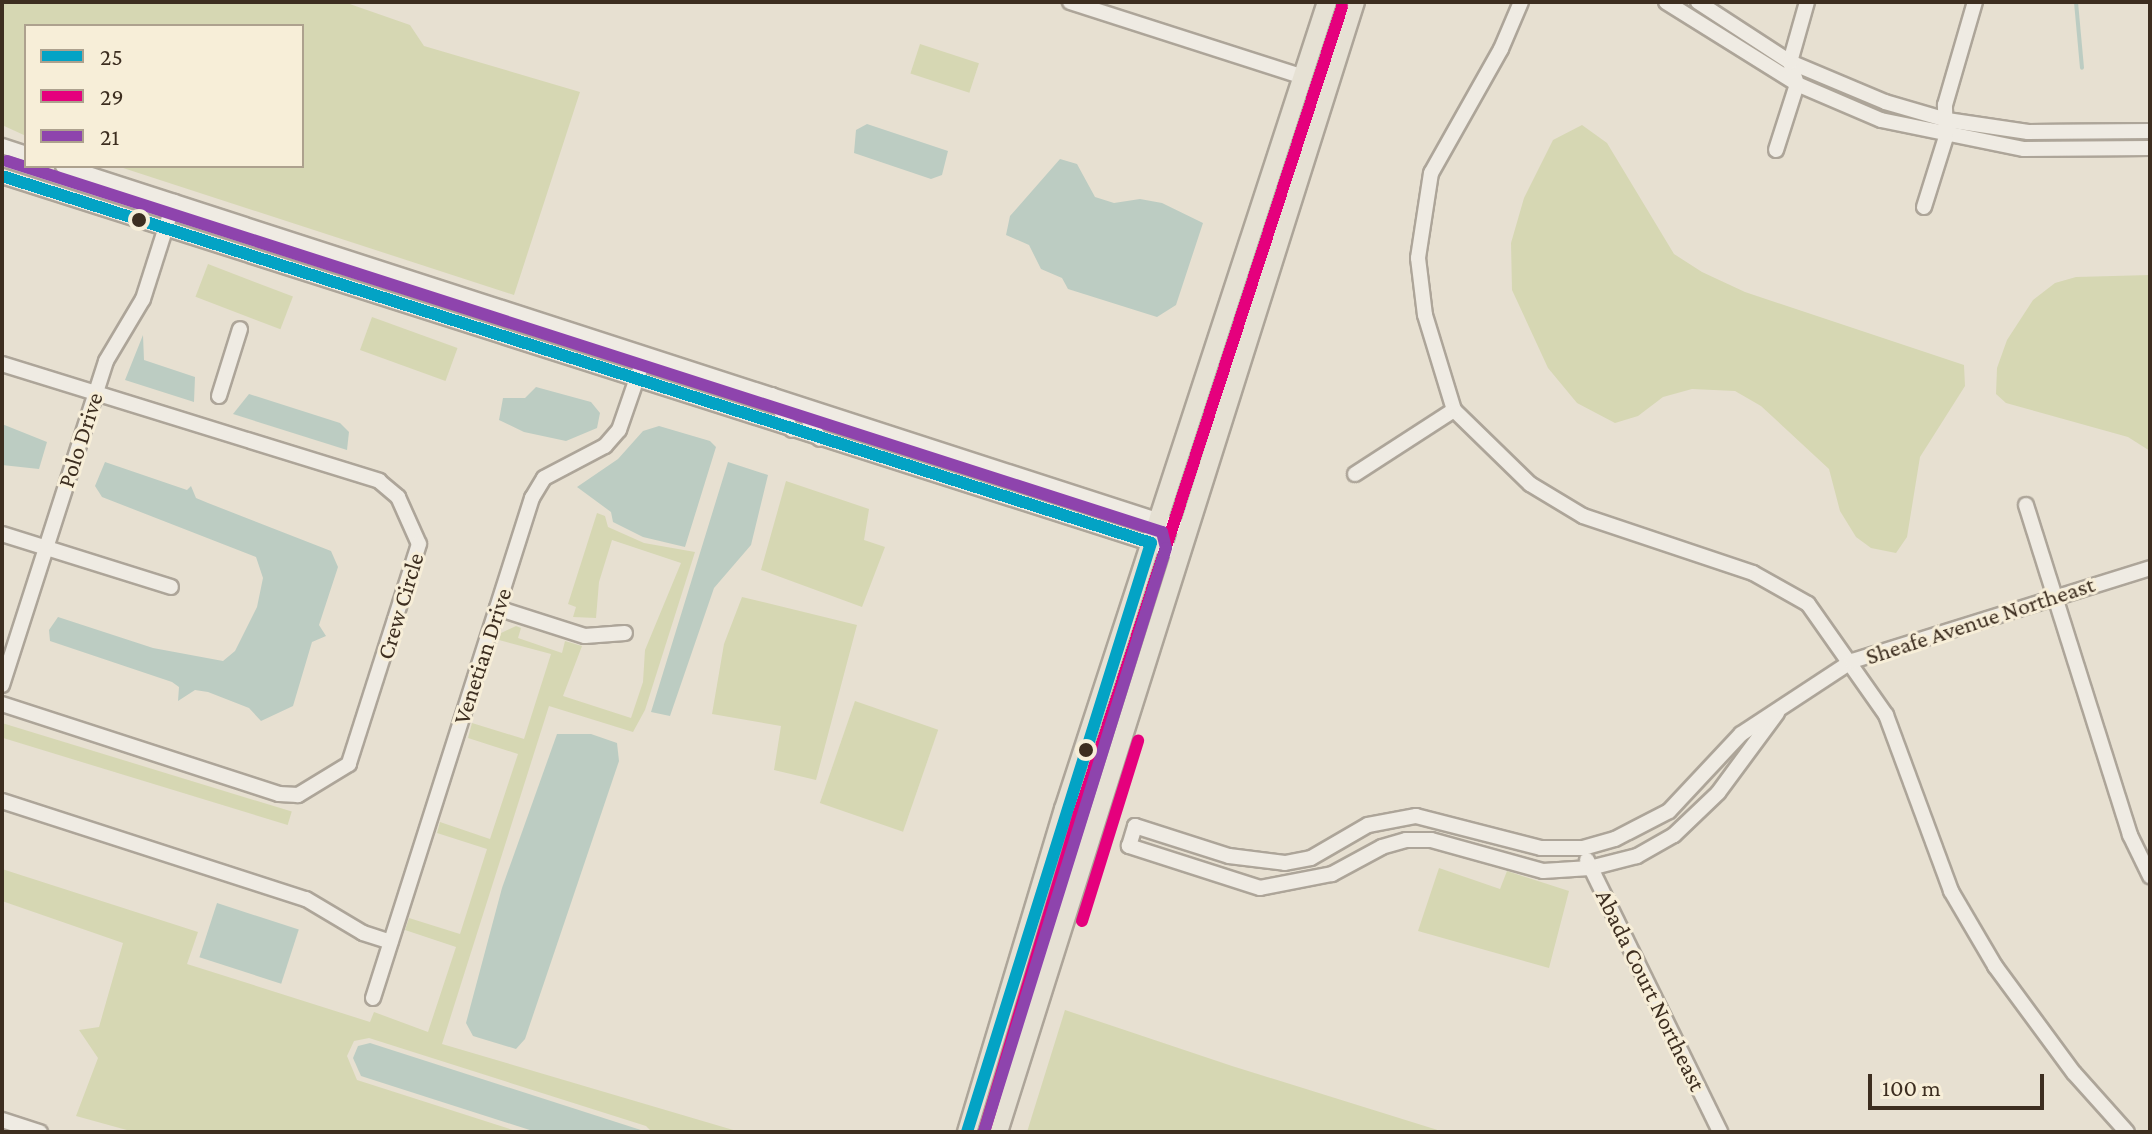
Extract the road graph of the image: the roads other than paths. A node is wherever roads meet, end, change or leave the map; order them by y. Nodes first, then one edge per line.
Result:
1 (1070, 2) edge
2 (1327, 2) edge
3 (1355, 2) edge
4 (1521, 2) edge
5 (1666, 2) edge
6 (1698, 2) edge
7 (1807, 2) edge
8 (1975, 2) edge
9 (1790, 62) junction
10 (1303, 77) junction
11 (1797, 84) junction
12 (1321, 110) junction
13 (1947, 120) junction
14 (2150, 131) edge
15 (1946, 137) junction
16 (2, 146) edge
17 (2150, 148) edge
18 (1776, 150) dead end
19 (24, 153) edge
20 (69, 168) edge
21 (2, 176) edge
22 (174, 202) junction
23 (1924, 207) dead end
24 (167, 229) junction
25 (240, 329) dead end
26 (645, 355) junction
27 (2, 364) edge
28 (637, 381) junction
29 (95, 394) junction
30 (772, 395) junction
31 (219, 396) dead end
32 (800, 405) junction
33 (1454, 410) junction
34 (792, 430) junction
35 (820, 439) junction
36 (1355, 474) dead end
37 (2026, 505) dead end
38 (1159, 520) junction
39 (1188, 530) junction
40 (2, 534) edge
41 (1151, 543) junction
42 (46, 548) junction
43 (1181, 553) junction
44 (2150, 568) edge
45 (171, 587) dead end
46 (2058, 594) junction
47 (497, 608) junction
48 (625, 633) dead end
49 (1852, 661) junction
50 (2, 685) edge
51 (2, 704) edge
52 (1777, 713) junction
53 (2, 801) edge
54 (1583, 848) junction
55 (1590, 868) junction
56 (2150, 876) edge
57 (391, 942) junction
58 (373, 998) dead end
59 (2, 1120) edge
60 (40, 1132) edge
61 (967, 1132) edge
62 (998, 1132) edge
63 (1720, 1132) edge
64 (2127, 1132) edge

1 - 10 street
2 - 10 main road
3 - 12 main road
4 - 33 street
5 - 11 street
6 - 9 street
7 - 9 street
8 - 13 street
9 - 11 street
9 - 13 street
10 - 12 main road
10 - 38 main road
11 - 15 street
11 - 18 street
12 - 39 main road
13 - 14 street
13 - 15 street
15 - 17 street
15 - 23 street
16 - 19 street
20 - 22 street
21 - 24 street
22 - 24 street, Polo Drive
22 - 26 street
24 - 28 street
24 - 29 street, Polo Drive
25 - 31 street
26 - 28 street, Venetian Drive
26 - 30 street
27 - 29 street, Crew Circle
28 - 34 street
28 - 47 street, Venetian Drive
29 - 42 street, Polo Drive
29 - 51 street, Crew Circle
30 - 32 street
30 - 34 street
32 - 35 street
32 - 38 street
33 - 36 street
33 - 49 street
34 - 35 street
35 - 41 street
37 - 46 street
38 - 39 street
38 - 41 main road
39 - 43 main road
40 - 42 street
41 - 43 street
41 - 61 main road
42 - 45 street
42 - 50 street, Polo Drive
43 - 62 main road
44 - 46 street, Sheafe Avenue Northeast
46 - 49 street, Sheafe Avenue Northeast
46 - 56 street
47 - 48 street
47 - 57 street, Venetian Drive
49 - 52 street, Sheafe Avenue Northeast
49 - 64 street
52 - 54 street, Sheafe Avenue Northeast
52 - 55 street, Sheafe Avenue Northeast
53 - 57 street
54 - 55 street, Abada Court Northeast
54 - 55 street, Sheafe Avenue Northeast
55 - 63 street, Abada Court Northeast
57 - 58 street, Venetian Drive
59 - 60 street

